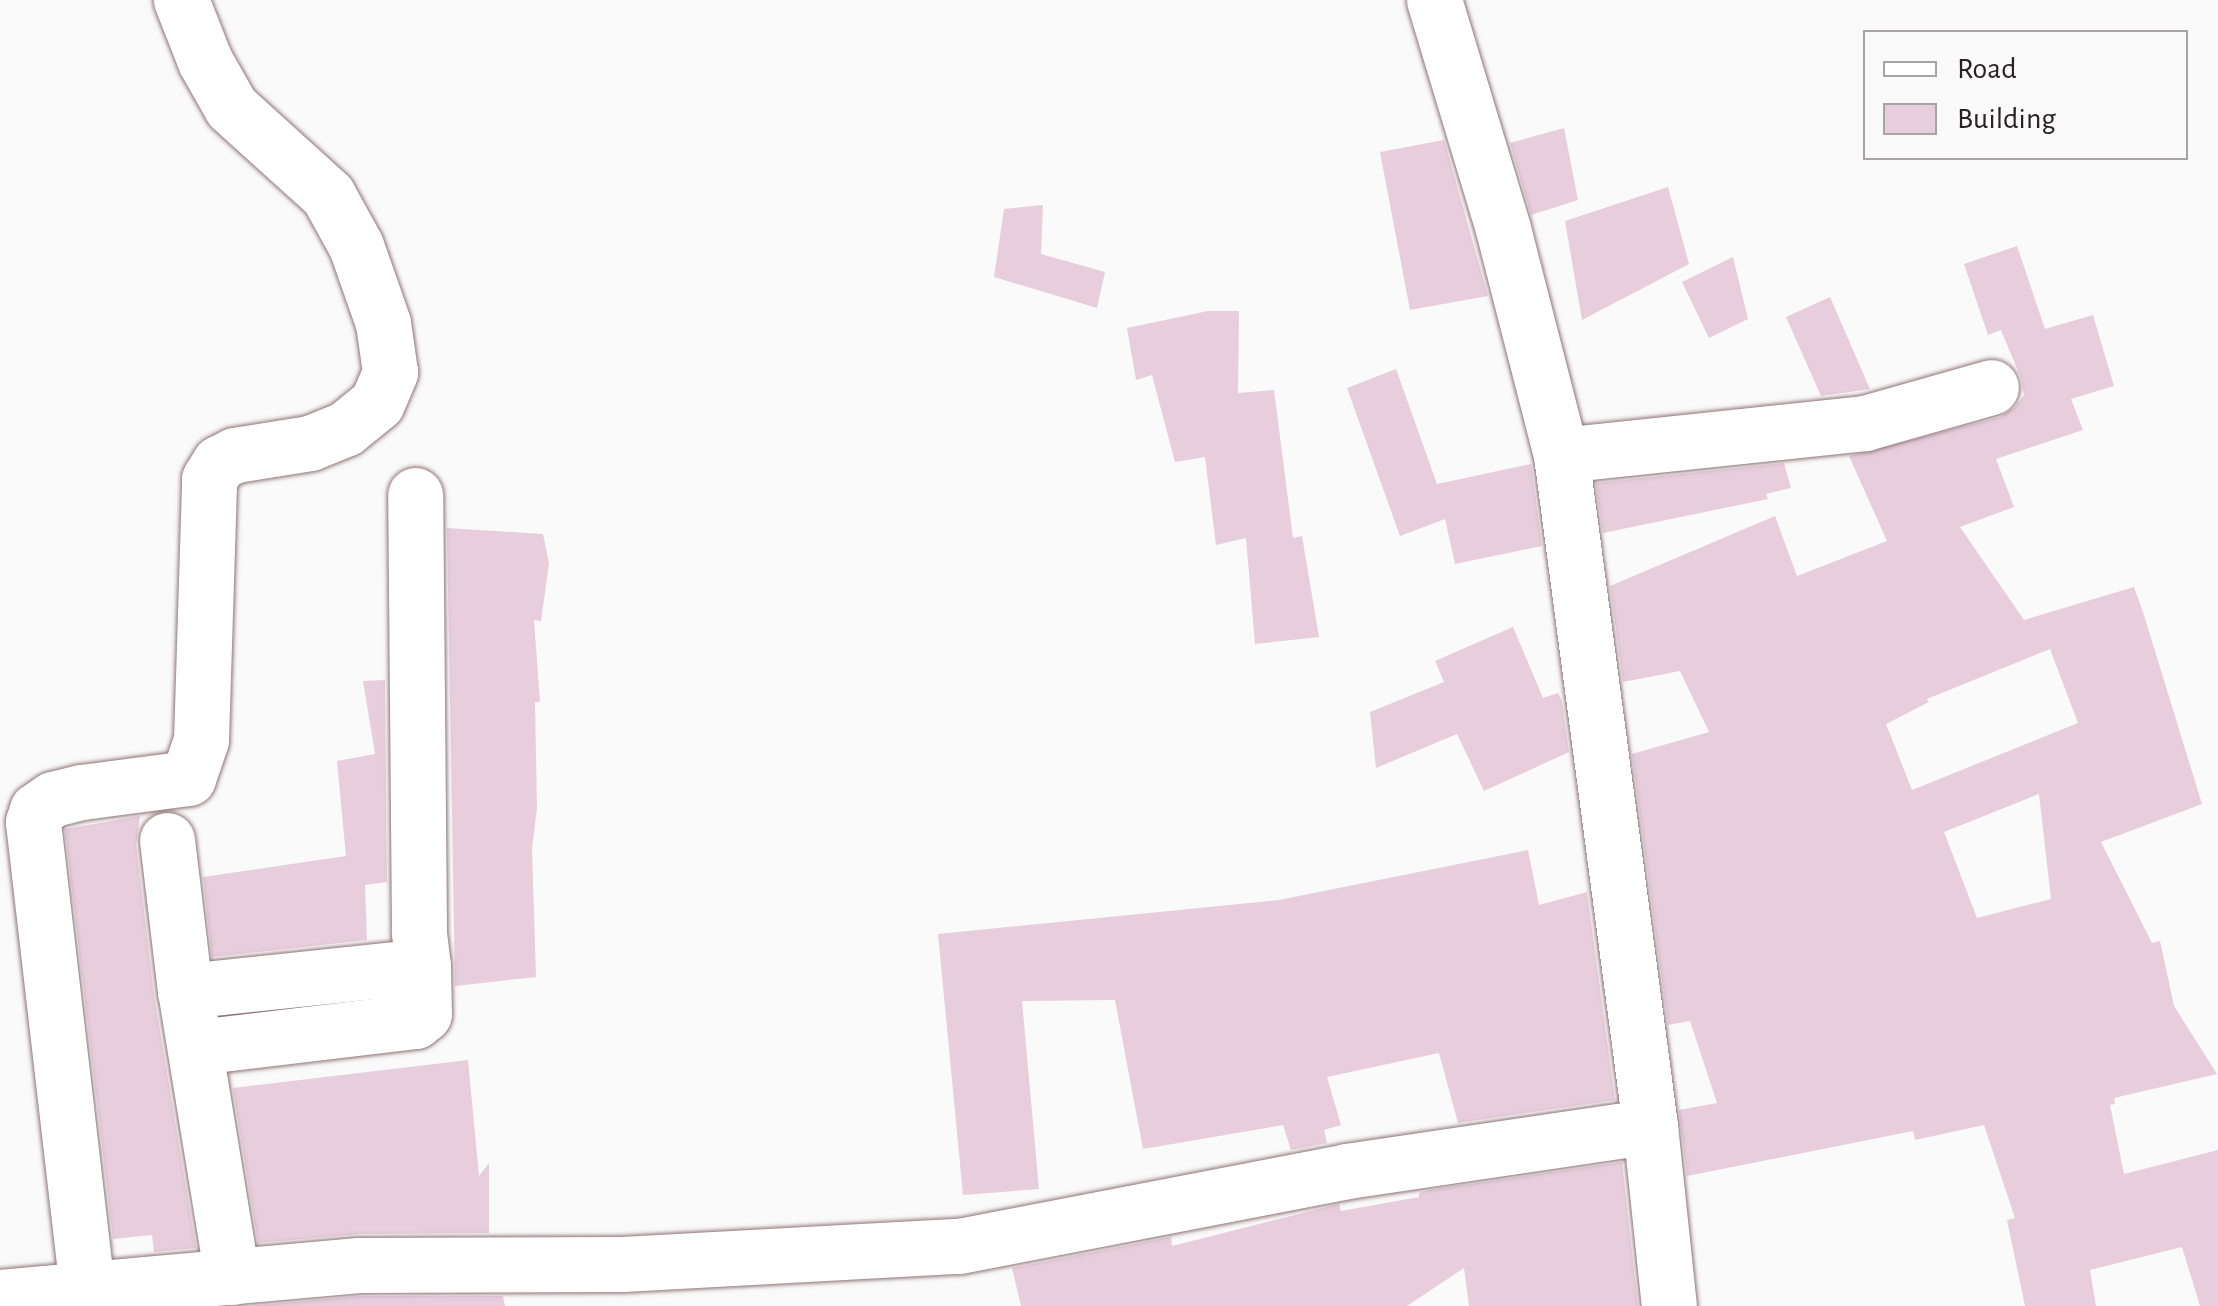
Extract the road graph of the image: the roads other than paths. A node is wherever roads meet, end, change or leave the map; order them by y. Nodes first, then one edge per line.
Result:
1 (182, 0) edge
2 (1434, 0) edge
3 (1990, 387) dead end
4 (1561, 456) junction
5 (415, 495) dead end
6 (167, 840) dead end
7 (423, 966) junction
8 (185, 991) junction
9 (197, 1048) junction
10 (1650, 1126) junction
11 (232, 1277) junction
12 (623, 1285) edge
13 (360, 1286) edge
14 (115, 1293) edge
15 (0, 1297) edge
16 (1669, 1306) edge

1 - 14 street
2 - 4 street
3 - 4 street
4 - 10 street
5 - 7 street
6 - 8 street
7 - 8 street
7 - 9 street
8 - 9 street
9 - 11 street
10 - 12 street
10 - 16 street
11 - 13 street
11 - 14 street
12 - 13 street
14 - 15 street

